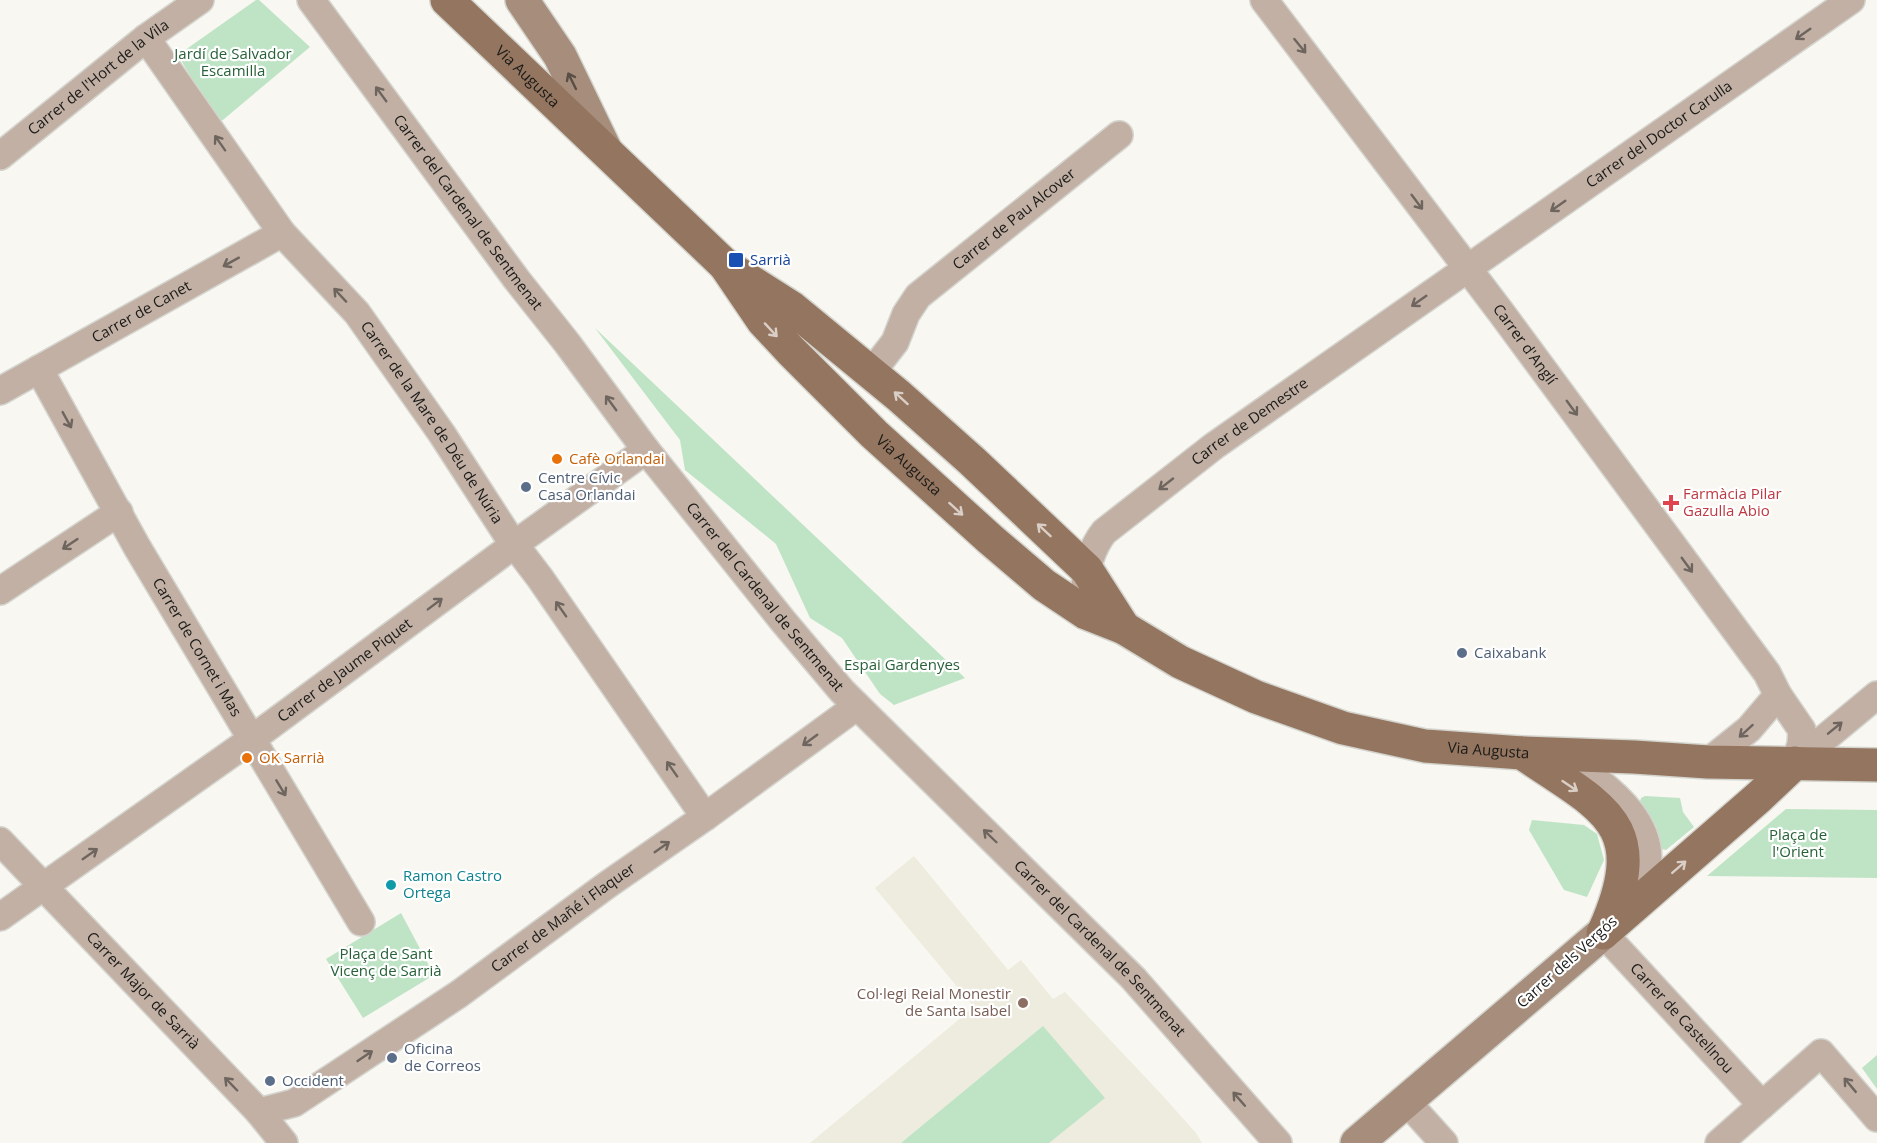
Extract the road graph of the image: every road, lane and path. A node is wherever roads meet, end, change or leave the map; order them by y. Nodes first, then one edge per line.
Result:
1 (200, 0) edge
2 (311, 0) edge
3 (447, 0) edge
4 (522, 0) edge
5 (1851, 0) edge
6 (1273, 3) edge
7 (146, 38) junction
8 (1119, 135) dead end
9 (607, 153) junction
10 (0, 156) edge
11 (282, 233) junction
12 (725, 265) junction
13 (1468, 268) junction
14 (39, 369) junction
15 (871, 373) junction
16 (0, 391) edge
17 (645, 450) junction
18 (119, 512) junction
19 (515, 544) junction
20 (1087, 570) junction
21 (0, 591) edge
22 (1086, 613) junction
23 (1124, 628) junction
24 (1778, 695) junction
25 (1877, 695) edge
26 (857, 706) junction
27 (252, 739) junction
28 (1522, 753) junction
29 (1561, 755) junction
30 (1708, 762) junction
31 (1794, 763) junction
32 (1877, 765) edge
33 (705, 818) junction
34 (0, 841) edge
35 (42, 888) junction
36 (0, 917) edge
37 (361, 922) dead end
38 (1603, 933) junction
39 (1406, 1101) junction
40 (1762, 1105) junction
41 (259, 1112) junction
42 (1877, 1118) edge
43 (284, 1143) edge
44 (1278, 1143) edge
45 (1358, 1143) edge
46 (1443, 1143) edge
47 (1719, 1143) edge

1 - 7 street, Carrer de l'Hort de la Vila
17 -> 2 street, Carrer del Cardenal de Sentmenat
3 - 9 main road, Via Augusta
9 -> 4 street, Via Augusta
5 -> 13 street, Carrer del Doctor Carulla
6 -> 13 street, Carrer d'Anglí
7 - 10 street, Carrer de l'Hort de la Vila
11 -> 7 street, Carrer de la Mare de Déu de Núria
8 - 15 street, Carrer de Pau Alcover
9 - 12 main road, Via Augusta
11 -> 14 street, Carrer de Canet
19 -> 11 street, Carrer de la Mare de Déu de Núria
12 - 15 main road, Via Augusta
12 -> 22 main road, Via Augusta
13 -> 20 street, Carrer de Demestre
13 -> 24 street, Carrer d'Anglí
14 - 16 street, Carrer de Canet
14 -> 18 street, Carrer de Cornet i Mas
20 -> 15 main road, Via Augusta
17 - 19 street, Carrer de Jaume Piquet
17 - 26 street, Carrer del Cardenal de Sentmenat
18 -> 21 street
18 - 27 street, Carrer de Cornet i Mas
27 -> 19 street, Carrer de Jaume Piquet
33 -> 19 street, Carrer de la Mare de Déu de Núria
20 - 22 street, Carrer de Demestre
20 - 23 main road, Via Augusta
22 - 23 main road, Via Augusta
23 - 28 main road, Via Augusta
24 -> 30 street
24 - 31 street, Carrer d'Anglí
31 -> 25 street
26 -> 33 street, Carrer de Mañé i Flaquer
44 -> 26 street, Carrer del Cardenal de Sentmenat
35 -> 27 street, Carrer de Jaume Piquet
27 -> 37 street, Carrer de Cornet i Mas
28 - 29 main road, Via Augusta
28 -> 38 main road
29 - 30 main road, Via Augusta
29 - 38 street, Carrer dels Vergós
30 - 31 main road, Via Augusta
31 - 32 main road, Via Augusta
38 -> 31 main road
41 -> 33 street, Carrer de Mañé i Flaquer
34 - 35 street, Carrer Major de Sarrià
35 - 36 street, Carrer de Jaume Piquet
41 -> 35 street, Carrer Major de Sarrià
38 - 39 street, Carrer dels Vergós
38 - 40 street, Carrer de Castellnou
39 - 45 street, Carrer dels Vergós
39 - 46 street
42 -> 40 street
40 - 47 street
41 - 43 street, Carrer Major de Sarrià

